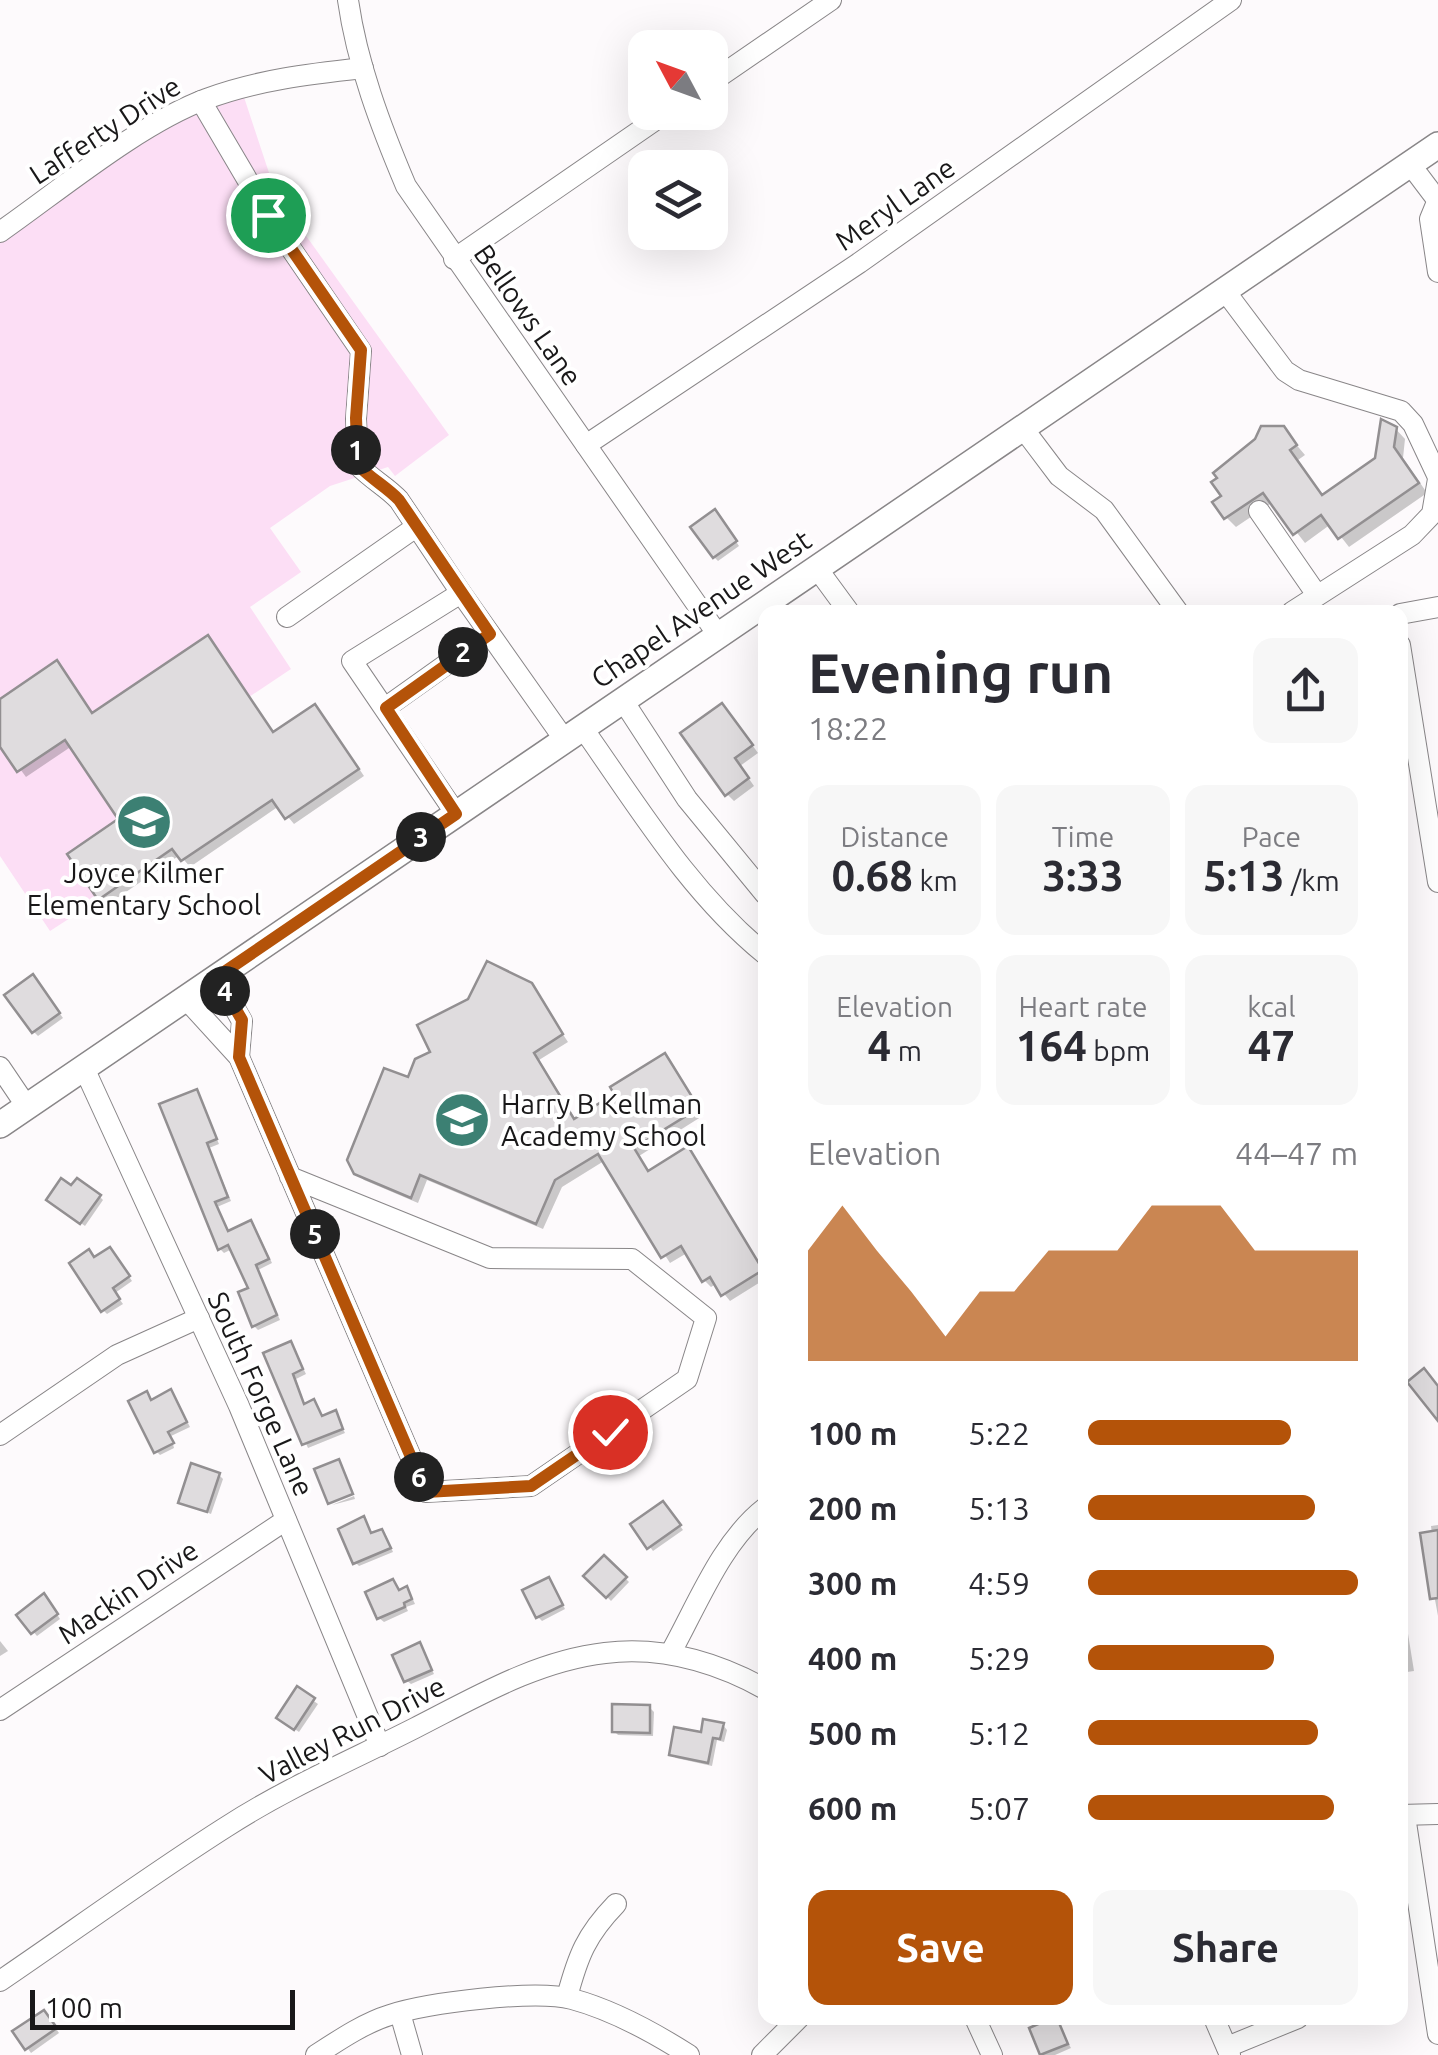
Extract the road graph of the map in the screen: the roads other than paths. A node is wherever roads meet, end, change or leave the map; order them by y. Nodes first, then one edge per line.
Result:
1 (348, 0) edge
2 (831, 0) edge
3 (1231, 0) edge
4 (363, 68) junction
5 (728, 71) edge
6 (201, 101) junction
7 (641, 130) edge
8 (1438, 145) edge
9 (1410, 164) junction
10 (1437, 202) edge
11 (0, 232) edge
12 (454, 259) junction
13 (1438, 272) edge
14 (1225, 291) junction
15 (1022, 427) junction
16 (586, 445) junction
17 (1438, 478) edge
18 (1259, 512) dead end
19 (416, 527) junction
20 (816, 567) junction
21 (461, 593) junction
22 (1317, 595) junction
23 (761, 605) edge
24 (843, 605) edge
25 (1173, 605) edge
26 (1302, 605) edge
27 (758, 607) edge
28 (1438, 608) edge
29 (1408, 613) edge
30 (287, 617) dead end
31 (490, 634) junction
32 (718, 635) junction
33 (1408, 695) edge
34 (622, 700) junction
35 (386, 708) junction
36 (573, 733) junction
37 (456, 814) junction
38 (1438, 882) edge
39 (758, 886) edge
40 (758, 948) edge
41 (217, 977) junction
42 (186, 999) junction
43 (239, 1057) junction
44 (0, 1068) edge
45 (84, 1068) junction
46 (27, 1107) junction
47 (0, 1125) edge
48 (290, 1177) junction
49 (198, 1318) junction
50 (0, 1435) edge
51 (758, 1514) edge
52 (286, 1520) junction
53 (670, 1654) junction
54 (758, 1687) edge
55 (0, 1710) edge
56 (380, 1746) junction
57 (1438, 1814) edge
58 (1408, 1816) edge
59 (1408, 1852) edge
60 (616, 1904) dead end
61 (0, 1981) edge
62 (567, 1997) junction
63 (400, 2013) junction
64 (792, 2025) edge
65 (978, 2025) edge
66 (1217, 2025) edge
67 (1283, 2025) edge
68 (1438, 2034) edge
69 (1229, 2051) edge
70 (316, 2055) edge
71 (412, 2055) edge
72 (688, 2055) edge
73 (762, 2055) edge
74 (992, 2055) edge

1 - 4 street, Bellows Lane
2 - 5 street
3 - 16 street, Meryl Lane
4 - 6 street, Lafferty Drive
4 - 12 street, Bellows Lane
6 - 11 street, Lafferty Drive
6 - 19 street
7 - 12 street
8 - 9 main road, Chapel Avenue West
9 - 10 street
9 - 14 main road, Chapel Avenue West
10 - 13 street
12 - 16 street, Bellows Lane
14 - 15 main road, Chapel Avenue West
14 - 17 street
15 - 20 main road, Chapel Avenue West
15 - 25 street
16 - 32 street, Bellows Lane
17 - 22 street
18 - 22 street
19 - 21 street
19 - 30 street
20 - 23 main road, Chapel Avenue West
20 - 24 street
21 - 31 street
21 - 35 street
22 - 26 street
27 - 32 main road, Chapel Avenue West
28 - 29 street
31 - 35 street
31 - 36 street
32 - 34 main road, Chapel Avenue West
33 - 38 street
34 - 36 main road, Chapel Avenue West
34 - 39 street
35 - 37 street
36 - 37 main road, Chapel Avenue West
36 - 40 street
37 - 41 main road, Chapel Avenue West
41 - 42 main road, Chapel Avenue West
41 - 43 street
42 - 43 street
42 - 45 main road, Chapel Avenue West
43 - 48 street
44 - 46 street
45 - 46 main road, Chapel Avenue West
45 - 49 street, South Forge Lane
46 - 47 main road, Chapel Avenue West
48 - 48 street
49 - 50 street
49 - 52 street, South Forge Lane
51 - 53 street
52 - 55 street, Mackin Drive
52 - 56 street, South Forge Lane
53 - 54 street, Valley Run Drive
53 - 56 street, Valley Run Drive
56 - 61 street, Valley Run Drive
57 - 58 street
59 - 68 street
60 - 62 street
62 - 63 street
62 - 72 street
63 - 70 street
63 - 71 street
64 - 73 street
65 - 74 street
66 - 69 street
67 - 69 street

